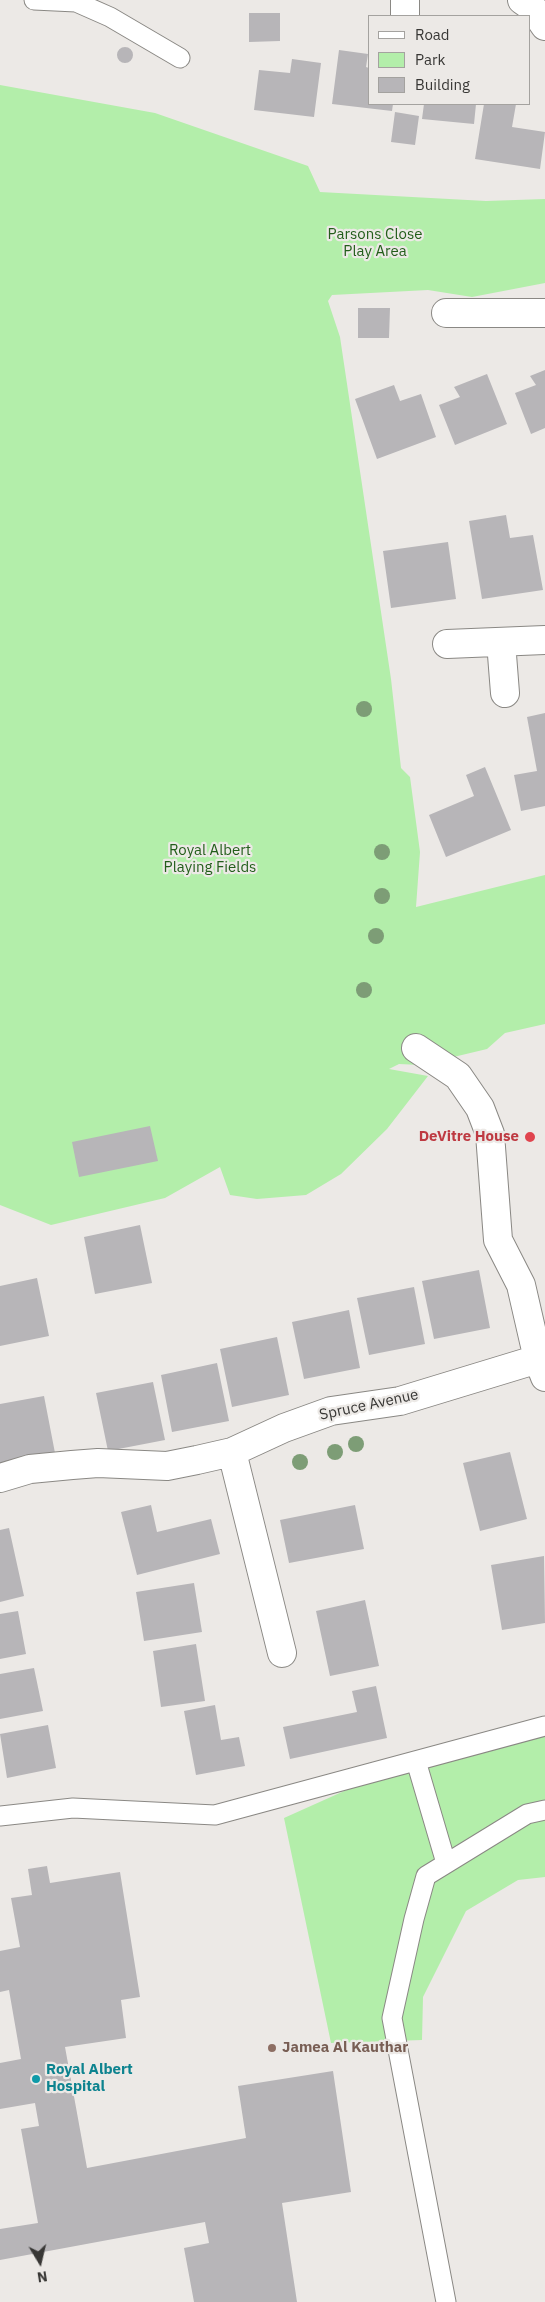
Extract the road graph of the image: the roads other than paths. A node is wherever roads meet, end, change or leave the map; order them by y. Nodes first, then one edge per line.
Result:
1 (34, 0) edge
2 (405, 0) edge
3 (522, 0) edge
4 (404, 15) edge
5 (545, 26) edge
6 (180, 58) dead end
7 (446, 313) dead end
8 (545, 313) edge
9 (545, 640) edge
10 (501, 642) junction
11 (447, 644) dead end
12 (505, 693) dead end
13 (416, 1048) dead end
14 (541, 1368) edge
15 (232, 1452) junction
16 (0, 1478) edge
17 (282, 1653) dead end
18 (545, 1726) edge
19 (416, 1761) junction
20 (545, 1810) edge
21 (0, 1816) edge
22 (446, 1863) junction
23 (446, 2302) edge

1 - 6 lane
2 - 4 street
3 - 5 street
7 - 8 street
9 - 10 street
10 - 11 street
10 - 12 street
13 - 14 street
14 - 15 street, Spruce Avenue
15 - 16 street, Spruce Avenue
15 - 17 street
18 - 19 lane
19 - 21 lane
19 - 22 lane
20 - 22 lane
22 - 23 lane

